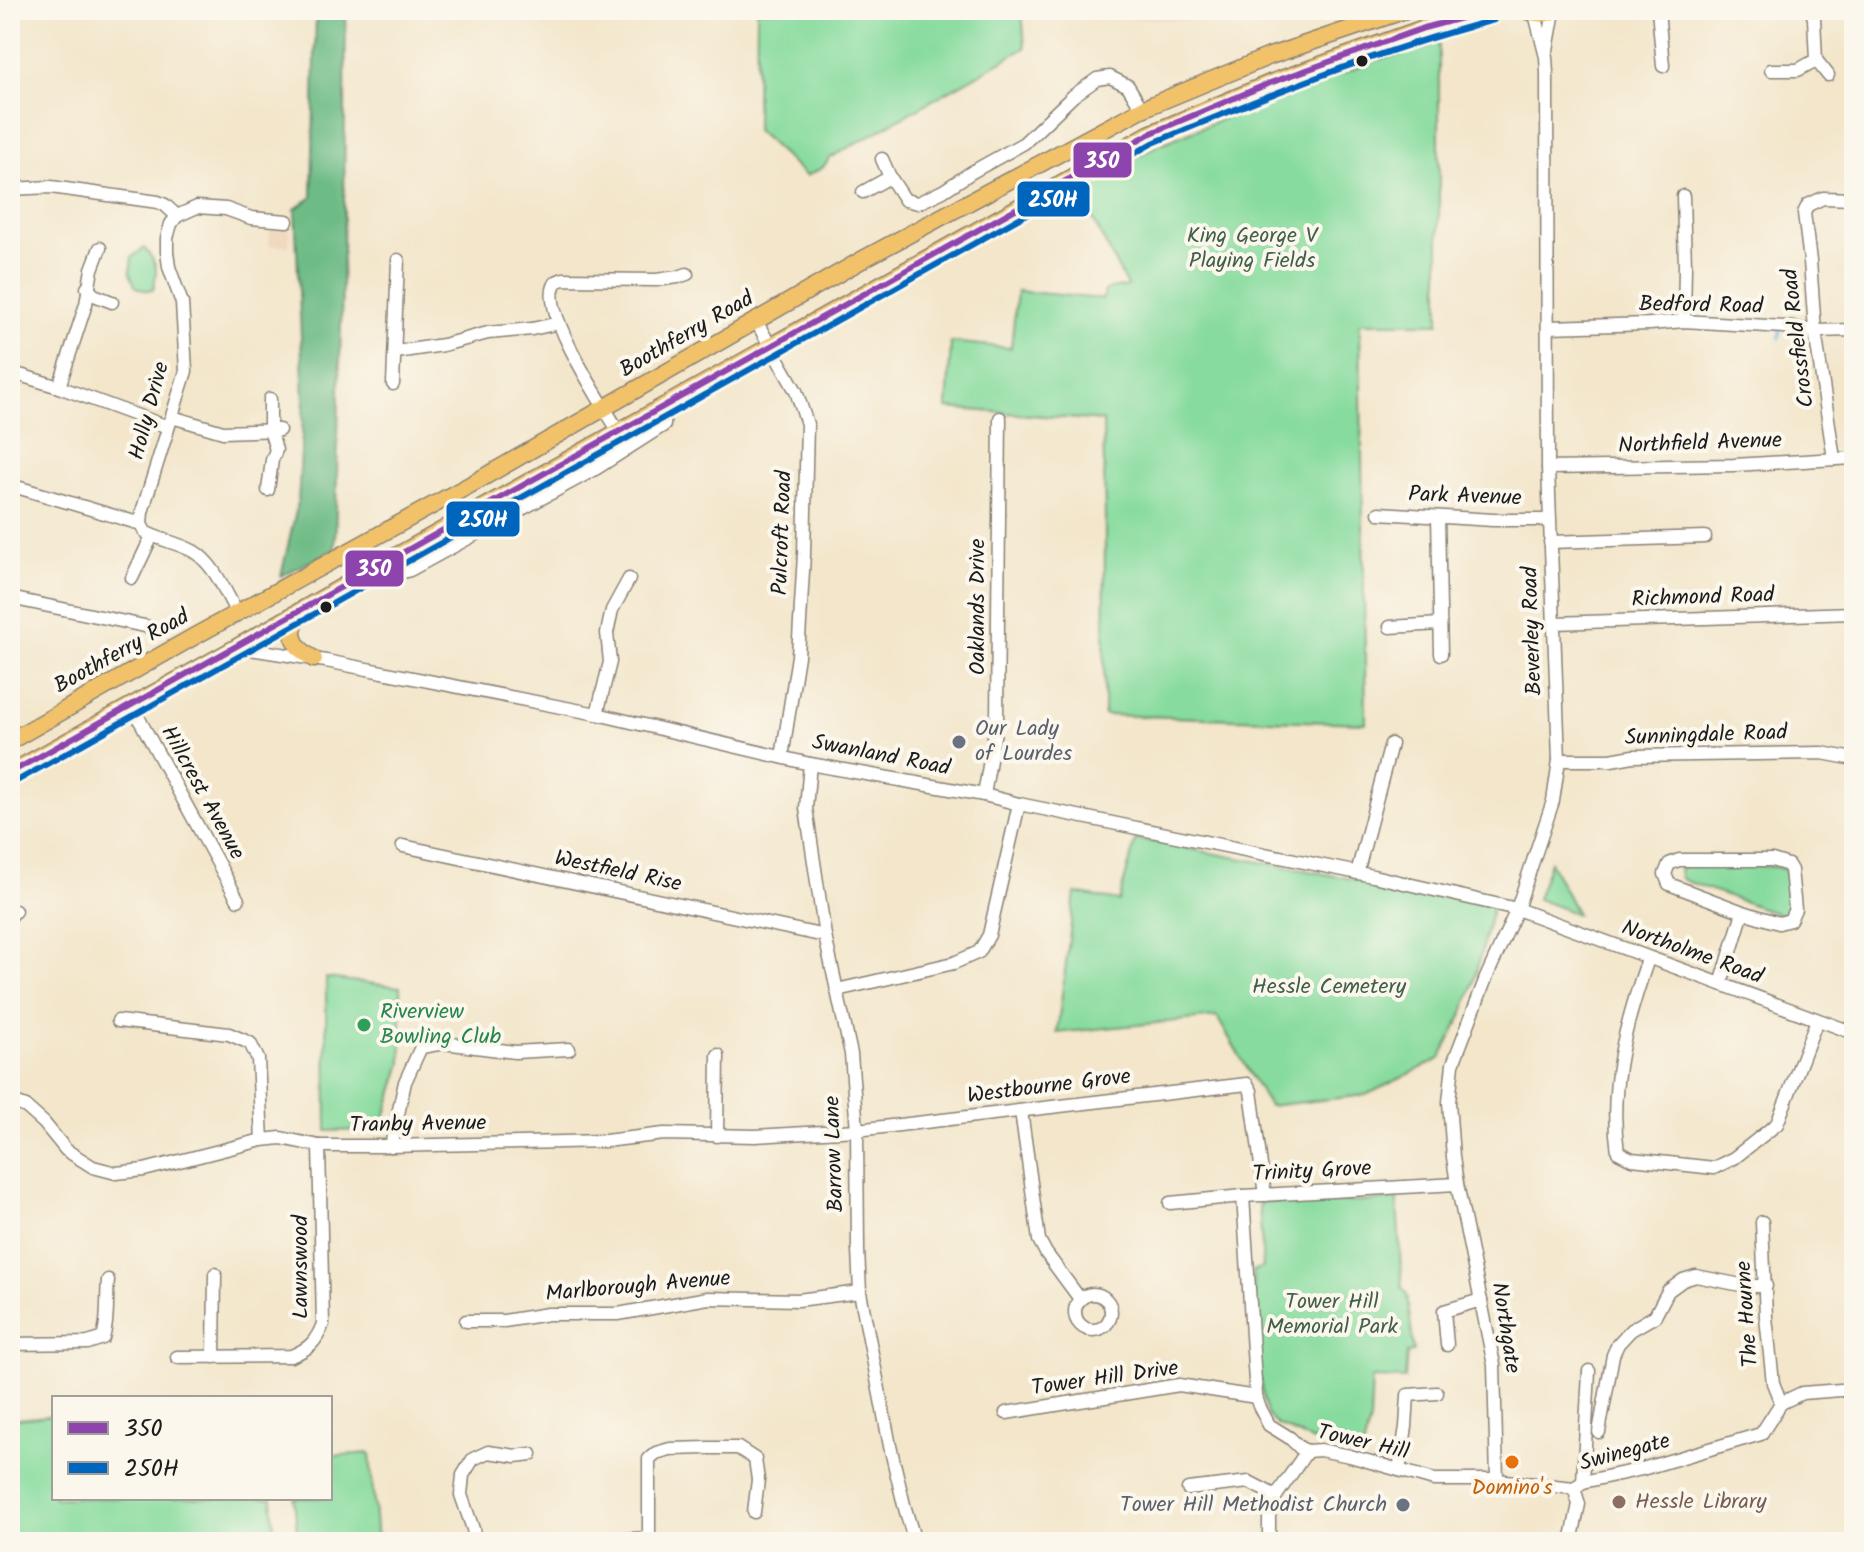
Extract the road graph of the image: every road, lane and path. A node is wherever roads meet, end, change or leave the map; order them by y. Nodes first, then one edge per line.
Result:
1 (1406, 10) edge
2 (1491, 10) edge
3 (1658, 10) edge
4 (1811, 10) edge
5 (1555, 11) edge
6 (1531, 12) edge
7 (1546, 57) junction
8 (1816, 60) junction
9 (1663, 66) dead end
10 (1771, 70) dead end
11 (1828, 75) dead end
12 (1142, 109) junction
13 (882, 159) dead end
14 (890, 177) junction
15 (10, 189) edge
16 (863, 192) dead end
17 (1683, 196) dead end
18 (1854, 199) edge
19 (177, 216) junction
20 (287, 221) dead end
21 (100, 248) dead end
22 (398, 260) dead end
23 (687, 274) dead end
24 (87, 288) junction
25 (112, 302) dead end
26 (756, 321) junction
27 (1684, 321) junction
28 (559, 323) junction
29 (1548, 327) junction
30 (1854, 330) edge
31 (1815, 331) junction
32 (771, 346) junction
33 (396, 352) junction
34 (10, 372) edge
35 (393, 384) dead end
36 (59, 387) junction
37 (270, 399) dead end
38 (665, 406) junction
39 (605, 408) junction
40 (1000, 418) dead end
41 (170, 422) junction
42 (274, 430) junction
43 (619, 432) junction
44 (1854, 458) edge
45 (1834, 459) junction
46 (1548, 468) junction
47 (10, 485) edge
48 (268, 490) dead end
49 (1379, 513) dead end
50 (1438, 517) junction
51 (1549, 520) junction
52 (141, 524) junction
53 (152, 536) junction
54 (1705, 537) dead end
55 (1550, 542) junction
56 (382, 564) junction
57 (132, 578) dead end
58 (629, 579) dead end
59 (10, 598) edge
60 (306, 607) junction
61 (237, 613) junction
62 (1854, 613) edge
63 (1554, 623) junction
64 (1440, 624) junction
65 (1390, 627) dead end
66 (154, 628) dead end
67 (237, 647) junction
68 (1441, 654) dead end
69 (314, 659) junction
70 (132, 706) junction
71 (597, 714) junction
72 (10, 741) edge
73 (1391, 744) dead end
74 (782, 757) junction
75 (1854, 759) edge
76 (1559, 760) junction
77 (810, 764) junction
78 (10, 773) edge
79 (984, 795) junction
80 (1019, 804) junction
81 (403, 846) dead end
82 (1357, 873) junction
83 (238, 900) dead end
84 (1517, 909) junction
85 (1743, 912) junction
86 (825, 936) junction
87 (1648, 959) junction
88 (1721, 984) junction
89 (837, 990) junction
90 (1817, 1020) junction
91 (118, 1021) dead end
92 (1854, 1033) edge
93 (569, 1049) dead end
94 (718, 1055) dead end
95 (10, 1101) edge
96 (1021, 1111) junction
97 (857, 1130) junction
98 (717, 1136) junction
99 (262, 1140) junction
100 (319, 1146) junction
101 (391, 1146) junction
102 (1457, 1184) junction
103 (1265, 1195) junction
104 (1243, 1196) junction
105 (1170, 1203) dead end
106 (1762, 1222) dead end
107 (215, 1274) dead end
108 (108, 1280) dead end
109 (1766, 1286) junction
110 (860, 1292) junction
111 (1080, 1299) dead end
112 (1481, 1300) junction
113 (466, 1321) dead end
114 (10, 1344) edge
115 (1447, 1345) dead end
116 (177, 1357) dead end
117 (214, 1357) junction
118 (1589, 1371) dead end
119 (1854, 1389) edge
120 (1437, 1393) dead end
121 (1256, 1397) junction
122 (1781, 1403) junction
123 (1006, 1413) dead end
124 (1614, 1427) dead end
125 (1307, 1451) junction
126 (531, 1454) dead end
127 (1399, 1470) junction
128 (1497, 1480) junction
129 (1578, 1485) junction
130 (1188, 1489) dead end
131 (1276, 1496) junction
132 (754, 1512) dead end
133 (649, 1540) edge
134 (475, 1542) edge
135 (582, 1542) edge
136 (915, 1542) edge
137 (1269, 1542) edge
138 (1571, 1542) edge

1 - 12 main road, Boothferry Road
2 - 32 main road
3 - 9 street
4 - 8 street
5 - 6 main road
5 - 7 street, Beverley Road
6 - 7 street, Beverley Road
7 - 29 street, Beverley Road
8 - 10 street
8 - 11 street
12 - 14 street
12 - 26 main road, Boothferry Road
13 - 14 street
14 - 16 street
15 - 19 street
17 - 27 street
18 - 31 street, Crossfield Road
19 - 20 street
19 - 41 street, Holly Drive
21 - 24 street
22 - 33 street
23 - 28 street
24 - 25 street
24 - 36 street
26 - 32 street, Pulcroft Road
26 - 39 main road, Boothferry Road
27 - 29 street, Bedford Road
27 - 31 street, Bedford Road
28 - 33 street
28 - 39 street
29 - 46 street, Beverley Road
30 - 31 street, Bedford Road
31 - 45 street, Crossfield Road
32 - 38 main road
32 - 74 street, Pulcroft Road
33 - 35 street
34 - 36 street
36 - 41 street
37 - 42 street
38 - 43 main road
38 - 56 street
39 - 43 street
39 - 61 main road, Boothferry Road
40 - 79 street, Oaklands Drive
41 - 42 street
41 - 52 street, Holly Drive
42 - 48 street
43 - 56 main road
44 - 45 street, Northfield Avenue
45 - 46 street, Northfield Avenue
46 - 51 street, Beverley Road
47 - 52 street
49 - 50 street, Park Avenue
50 - 51 street, Park Avenue
50 - 64 street
51 - 55 street, Beverley Road
52 - 53 street
53 - 57 street
53 - 61 street
54 - 55 street
55 - 63 street, Beverley Road
56 - 60 main road
58 - 71 street
59 - 66 street
60 - 67 main road
60 - 69 main road
61 - 72 main road, Boothferry Road
62 - 63 street, Richmond Road
63 - 76 street, Beverley Road
64 - 65 street
64 - 68 street
67 - 69 street, Swanland Road
67 - 70 main road
69 - 71 street, Swanland Road
70 - 78 main road
70 - 83 street, Hillcrest Avenue
71 - 74 street, Swanland Road
73 - 82 street
74 - 77 street, Swanland Road
75 - 76 street, Sunningdale Road
76 - 84 street, Beverley Road
77 - 79 street, Swanland Road
77 - 86 street, Barrow Lane
79 - 80 street, Swanland Road
80 - 82 street, Swanland Road
80 - 89 street
81 - 86 street, Westfield Rise
82 - 84 street, Swanland Road
84 - 87 street, Northolme Road
84 - 102 street, Beverley Road
85 - 85 street
85 - 88 street
86 - 89 street, Barrow Lane
87 - 88 street, Northolme Road
87 - 90 street
88 - 90 street, Northolme Road
89 - 97 street, Barrow Lane
90 - 92 street, Northolme Road
91 - 99 street
93 - 101 street
94 - 98 street
95 - 99 street, Tranby Avenue
96 - 97 street, Westbourne Grove
96 - 103 street, Westbourne Grove
96 - 111 street
97 - 98 street, Tranby Avenue
97 - 110 street, Barrow Lane
98 - 101 street, Tranby Avenue
99 - 100 street, Tranby Avenue
100 - 101 street, Tranby Avenue
100 - 117 street, Lawnswood
102 - 103 street, Trinity Grove
102 - 112 street, Northgate
103 - 104 street, Trinity Grove
104 - 105 street, Trinity Grove
104 - 121 street, Tower Hill
106 - 109 street, The Hourne
107 - 117 street
108 - 114 street
109 - 122 street, The Hourne
109 - 124 street
110 - 113 street, Marlborough Avenue
110 - 136 street, Barrow Lane
112 - 115 street
112 - 128 street, Northgate
116 - 117 street, Lawnswood
118 - 129 street
119 - 122 street
120 - 127 street
121 - 123 street, Tower Hill Drive
121 - 125 street, Tower Hill
122 - 129 street, Swinegate
125 - 127 street, Tower Hill
125 - 131 street
126 - 134 street
127 - 128 street, Tower Hill
128 - 129 street, Swinegate
129 - 138 street
130 - 131 street
131 - 137 street
132 - 133 street
133 - 135 street

